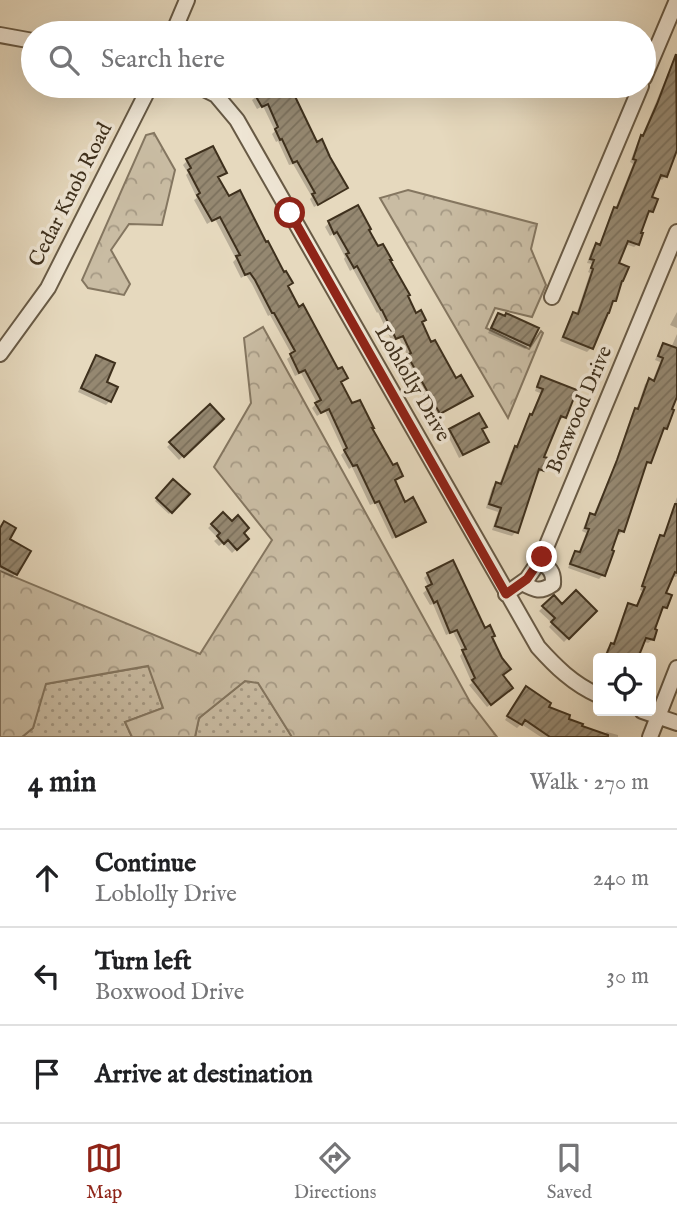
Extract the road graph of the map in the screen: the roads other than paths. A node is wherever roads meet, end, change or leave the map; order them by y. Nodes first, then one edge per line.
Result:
1 (187, 0) edge
2 (677, 0) edge
3 (178, 21) edge
4 (0, 35) edge
5 (21, 39) edge
6 (656, 50) edge
7 (144, 98) edge
8 (219, 98) edge
9 (636, 98) edge
10 (677, 232) edge
11 (552, 297) dead end
12 (0, 354) edge
13 (540, 561) junction
14 (522, 583) junction
15 (506, 594) junction
16 (677, 668) edge
17 (593, 693) edge
18 (657, 716) junction
19 (677, 723) edge
20 (650, 737) edge

1 - 3 street
2 - 6 street
4 - 5 street
7 - 12 street, Cedar Knob Road
8 - 15 street, Loblolly Drive
9 - 11 street
10 - 13 street, Boxwood Drive
13 - 14 street, Boxwood Drive
13 - 14 street
14 - 15 street, Boxwood Drive
15 - 17 street, Loblolly Drive
16 - 18 street
18 - 19 street
18 - 20 street

